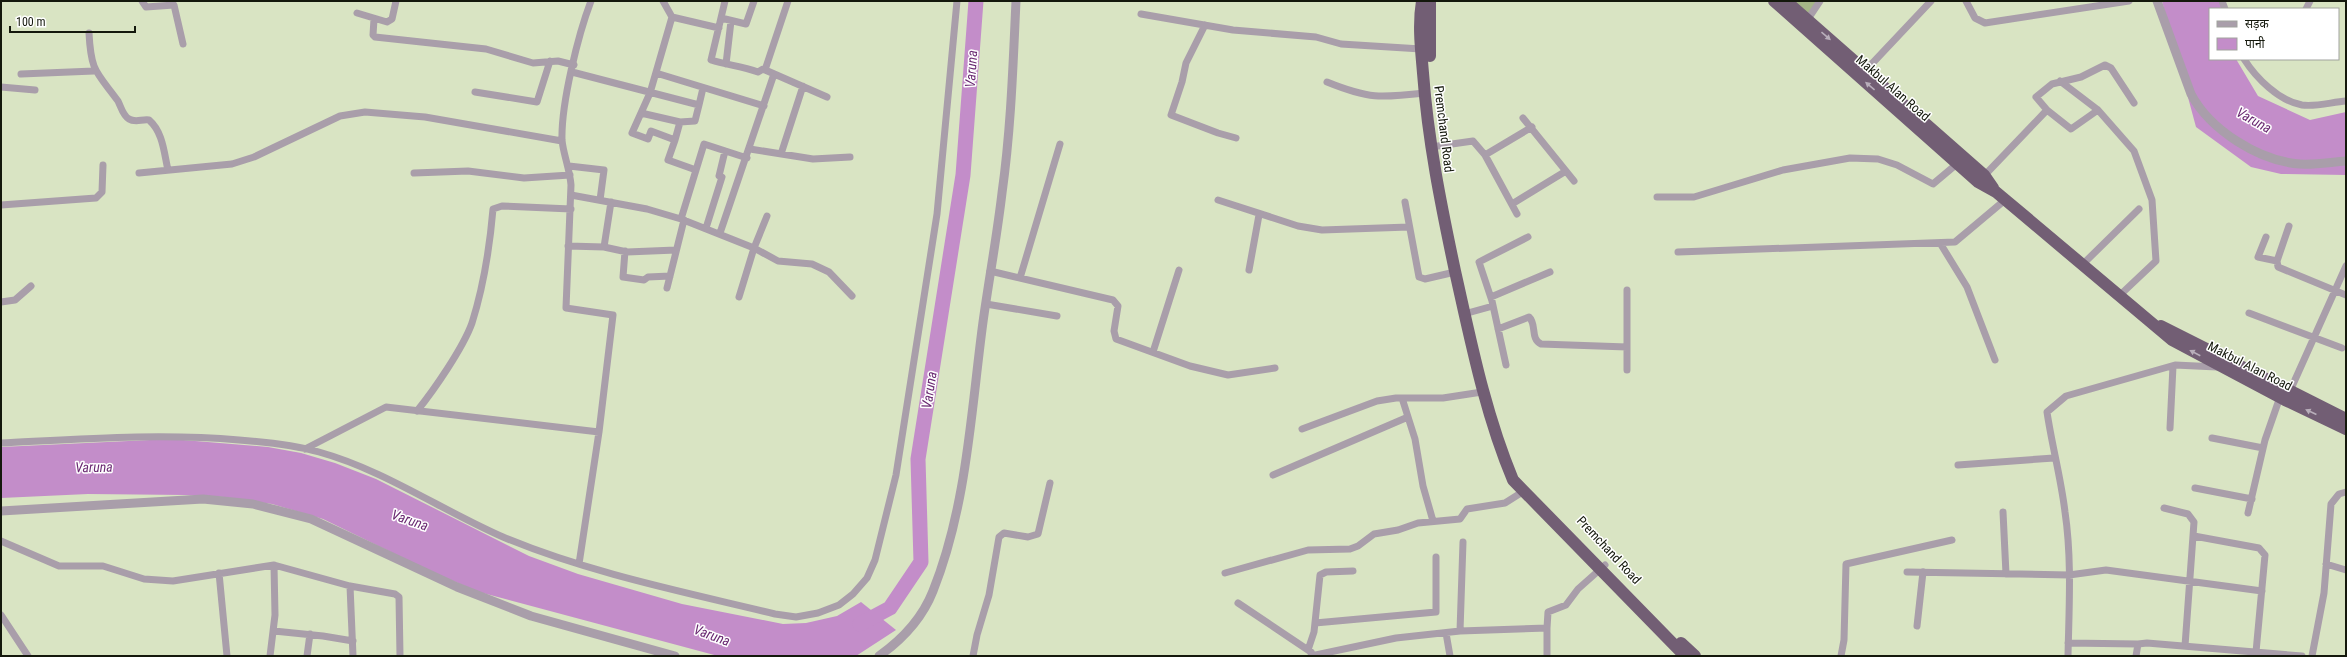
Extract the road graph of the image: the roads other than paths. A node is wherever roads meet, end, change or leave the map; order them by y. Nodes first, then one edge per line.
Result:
1 (142, 1) edge
2 (396, 1) edge
3 (591, 1) edge
4 (663, 1) edge
5 (726, 1) edge
6 (754, 1) edge
7 (788, 1) edge
8 (957, 1) edge
9 (1016, 1) edge
10 (1422, 1) edge
11 (1430, 1) edge
12 (1774, 1) edge
13 (1786, 1) edge
14 (1820, 1) edge
15 (1930, 1) edge
16 (1966, 1) edge
17 (2129, 1) edge
18 (2157, 1) edge
19 (357, 14) dead end
20 (1141, 14) dead end
21 (672, 17) junction
22 (721, 18) junction
23 (374, 19) junction
24 (731, 21) junction
25 (1805, 24) junction
26 (1205, 25) junction
27 (719, 28) junction
28 (89, 33) dead end
29 (183, 44) dead end
30 (1421, 49) junction
31 (2245, 60) edge
32 (550, 61) junction
33 (726, 64) junction
34 (573, 69) junction
35 (94, 70) junction
36 (764, 70) junction
37 (1866, 70) junction
38 (656, 73) junction
39 (21, 74) dead end
40 (774, 74) junction
41 (2060, 81) junction
42 (1327, 82) dead end
43 (803, 86) junction
44 (1, 87) edge
45 (704, 88) junction
46 (36, 90) dead end
47 (475, 92) dead end
48 (650, 93) junction
49 (1425, 93) junction
50 (827, 97) dead end
51 (2346, 100) edge
52 (2134, 103) dead end
53 (699, 105) junction
54 (764, 106) junction
55 (2046, 110) junction
56 (2098, 110) junction
57 (641, 113) junction
58 (1523, 118) dead end
59 (680, 122) junction
60 (1532, 127) junction
61 (1236, 138) dead end
62 (562, 140) junction
63 (675, 140) junction
64 (1060, 144) dead end
65 (1438, 146) junction
66 (750, 149) junction
67 (725, 151) junction
68 (781, 154) junction
69 (1486, 155) junction
70 (850, 157) dead end
71 (747, 158) junction
72 (2346, 161) edge
73 (1958, 164) junction
74 (103, 165) dead end
75 (569, 166) junction
76 (168, 170) junction
77 (696, 170) junction
78 (1566, 171) junction
79 (139, 173) dead end
80 (414, 173) dead end
81 (570, 175) junction
82 (1981, 178) junction
83 (1574, 181) dead end
84 (571, 195) junction
85 (2000, 196) junction
86 (1657, 197) dead end
87 (600, 200) junction
88 (1218, 200) dead end
89 (611, 202) junction
90 (1405, 202) dead end
91 (1512, 204) junction
92 (1, 205) edge
93 (570, 209) junction
94 (2139, 209) dead end
95 (1517, 214) dead end
96 (1259, 215) junction
97 (768, 216) dead end
98 (682, 219) junction
99 (2289, 226) dead end
100 (1408, 227) junction
101 (706, 228) junction
102 (720, 233) junction
103 (1528, 237) dead end
104 (2266, 237) dead end
105 (1940, 243) junction
106 (568, 246) junction
107 (604, 247) junction
108 (754, 248) junction
109 (676, 250) junction
110 (625, 251) junction
111 (1678, 252) dead end
112 (1452, 259) junction
113 (2276, 261) junction
114 (2082, 265) junction
115 (2346, 266) edge
116 (1179, 270) dead end
117 (1249, 270) dead end
118 (990, 271) junction
119 (1455, 272) junction
120 (1550, 272) dead end
121 (670, 276) junction
122 (1020, 278) junction
123 (31, 286) dead end
124 (667, 288) dead end
125 (1627, 290) dead end
126 (2335, 291) junction
127 (2346, 295) edge
128 (852, 296) dead end
129 (2119, 296) junction
130 (739, 297) dead end
131 (1491, 297) junction
132 (1, 302) edge
133 (986, 304) junction
134 (1493, 306) junction
135 (2249, 313) dead end
136 (1464, 314) junction
137 (1057, 316) dead end
138 (2147, 320) junction
139 (1498, 329) junction
140 (2313, 338) junction
141 (1627, 346) junction
142 (2342, 348) dead end
143 (1153, 352) junction
144 (1995, 360) dead end
145 (1506, 365) dead end
146 (2173, 366) junction
147 (2221, 367) junction
148 (1275, 368) dead end
149 (1627, 370) dead end
150 (1482, 392) junction
151 (2285, 394) junction
152 (1402, 398) junction
153 (417, 411) junction
154 (1408, 417) junction
155 (2346, 419) edge
156 (2170, 428) dead end
157 (1302, 429) dead end
158 (2346, 429) edge
159 (599, 432) junction
160 (2212, 438) dead end
161 (1, 443) edge
162 (2264, 448) junction
163 (305, 449) junction
164 (2054, 458) junction
165 (1505, 461) junction
166 (1958, 465) dead end
167 (1273, 475) dead end
168 (1050, 484) dead end
169 (2195, 488) dead end
170 (1524, 491) junction
171 (2346, 492) edge
172 (2252, 499) junction
173 (2164, 508) dead end
174 (1, 511) edge
175 (2003, 512) dead end
176 (2248, 513) dead end
177 (1433, 521) junction
178 (2194, 536) junction
179 (1952, 540) dead end
180 (1, 541) edge
181 (1463, 542) dead end
182 (1436, 557) dead end
183 (579, 564) junction
184 (2326, 564) junction
185 (274, 565) junction
186 (1603, 567) junction
187 (2346, 570) edge
188 (1353, 571) dead end
189 (1908, 572) dead end
190 (1922, 572) junction
191 (219, 573) junction
192 (1225, 573) dead end
193 (2006, 574) junction
194 (2069, 575) junction
195 (2190, 582) junction
196 (350, 586) junction
197 (2262, 591) junction
198 (1238, 603) dead end
199 (1, 615) edge
200 (1315, 623) junction
201 (1917, 626) dead end
202 (1547, 628) junction
203 (274, 631) junction
204 (1460, 631) junction
205 (1446, 633) junction
206 (310, 634) junction
207 (353, 641) junction
208 (2068, 643) junction
209 (2138, 644) junction
210 (2186, 646) junction
211 (2256, 652) junction
212 (1311, 653) edge
213 (28, 656) edge
214 (227, 656) edge
215 (270, 656) edge
216 (307, 656) edge
217 (353, 656) edge
218 (400, 656) edge
219 (676, 656) edge
220 (879, 656) edge
221 (973, 656) edge
222 (1450, 656) edge
223 (1547, 656) edge
224 (1685, 656) edge
225 (1695, 656) edge
226 (1841, 656) edge
227 (2068, 656) edge
228 (2136, 656) edge
229 (2302, 656) edge
230 (2312, 656) edge

1 - 29 street
2 - 23 street
3 - 34 street
4 - 21 street
5 - 22 street
6 - 24 street
7 - 36 street
8 - 183 street
9 - 118 street
10 - 30 highway, Premchand Road
11 - 65 highway, Premchand Road
12 - 25 highway, Makbul Alan Road
13 - 25 highway, Makbul Alan Road
14 - 25 street
15 - 37 street
16 - 17 street
18 - 72 street
19 - 23 street
20 - 26 street
21 - 27 street
21 - 38 street
22 - 24 street
22 - 27 street
23 - 32 street
24 - 33 street
25 -> 37 highway, Makbul Alan Road
73 -> 25 highway, Makbul Alan Road
26 - 30 street
26 - 61 street
27 - 33 street
28 - 35 street
30 - 49 highway, Premchand Road
31 - 51 street
32 - 34 street
32 - 47 street
33 - 36 street
34 - 48 street
34 - 62 street
35 - 39 street
35 - 76 street
36 - 40 street
37 - 82 highway, Makbul Alan Road
38 - 45 street
38 - 48 street
40 - 43 street
40 - 54 street
41 - 52 street
41 - 55 street
41 - 56 street
42 - 49 street
43 - 50 street
43 - 68 street
44 - 46 street
45 - 53 street
45 - 54 street
48 - 53 street
48 - 57 street
49 - 112 highway, Premchand Road
53 - 59 street
54 - 66 street
55 - 56 street
55 - 82 street
56 - 129 street
57 - 59 street
57 - 63 street
58 - 60 street
59 - 63 street
60 - 69 street
60 - 78 street
62 - 75 street
62 - 76 street
63 - 77 street
64 - 122 street
65 - 69 street
65 - 112 highway, Premchand Road
66 - 68 street
66 - 71 street
67 - 71 street
67 - 77 street
67 - 101 street
68 - 70 street
69 - 91 street
71 - 102 street
73 - 82 highway, Makbul Alan Road
73 - 86 street
74 - 92 street
75 - 81 street
75 - 87 street
76 - 79 street
77 - 98 street
78 - 83 street
78 - 91 street
80 - 81 street
81 - 84 street
82 - 85 highway, Makbul Alan Road
84 - 87 street
84 - 93 street
85 - 105 street
85 - 114 highway, Makbul Alan Road
87 - 89 street
88 - 96 street
89 - 98 street
89 - 107 street
90 - 100 street
91 - 95 street
93 - 106 street
93 - 153 street
94 - 114 street
96 - 100 street
96 - 117 street
97 - 108 street
98 - 101 street
98 - 109 street
99 - 113 street
100 - 119 street
101 - 102 street
102 - 108 street
103 - 131 street
104 - 113 street
105 - 111 street
105 - 144 street
106 - 107 street
106 - 159 street
107 - 110 street
108 - 128 street
108 - 130 street
109 - 110 street
109 - 121 street
110 - 121 street
112 - 119 highway, Premchand Road
113 - 126 street
114 - 129 highway, Makbul Alan Road
115 - 126 street
116 - 143 street
118 - 122 street
118 - 133 street
119 - 136 highway, Premchand Road
120 - 131 street
121 - 124 street
122 - 143 street
123 - 132 street
125 - 141 street
126 - 127 street
126 - 140 street
129 - 138 highway, Makbul Alan Road
131 - 134 street
133 - 137 street
133 - 220 street
134 - 136 street
134 - 139 street
135 - 140 street
136 - 150 highway, Premchand Road
147 -> 138 highway, Makbul Alan Road
138 - 151 highway, Makbul Alan Road
139 - 141 street
139 - 145 street
140 - 142 street
140 - 151 street
141 - 149 street
143 - 148 street
146 - 147 street
146 - 156 street
146 - 164 street
147 - 151 highway, Makbul Alan Road
150 - 152 street
150 - 165 highway, Premchand Road
151 - 155 highway, Makbul Alan Road
158 -> 151 highway, Makbul Alan Road
151 - 162 street
152 - 154 street
152 - 157 street
153 - 159 street
153 - 163 street
154 - 167 street
154 - 177 street
159 - 183 street
160 - 162 street
161 - 163 street
162 - 172 street
163 - 183 street
164 - 166 street
164 - 194 street
165 - 170 highway, Premchand Road
165 - 186 highway, Premchand Road
168 - 221 street
169 - 172 street
170 - 177 street
170 - 186 highway, Premchand Road
171 - 184 street
172 - 176 street
173 - 178 street
174 - 219 street
175 - 193 street
177 - 192 street
178 - 195 street
178 - 197 street
179 - 226 street
180 - 191 street
181 - 204 street
182 - 200 street
184 - 187 street
184 - 230 street
185 - 191 street
185 - 196 street
185 - 203 street
186 - 202 street
186 - 224 highway, Premchand Road
186 - 225 highway, Premchand Road
188 - 200 street
189 - 190 street
190 - 193 street
190 - 201 street
191 - 214 street
193 - 194 street
194 - 195 street
194 - 208 street
195 - 197 street
195 - 210 street
196 - 207 street
196 - 218 street
197 - 211 street
198 - 212 street
199 - 213 street
200 - 212 street
202 - 204 street
202 - 223 street
203 - 206 street
203 - 215 street
204 - 205 street
205 - 212 street
205 - 222 street
206 - 207 street
206 - 216 street
207 - 217 street
208 - 209 street
208 - 227 street
209 - 210 street
209 - 228 street
210 - 211 street
211 - 229 street

